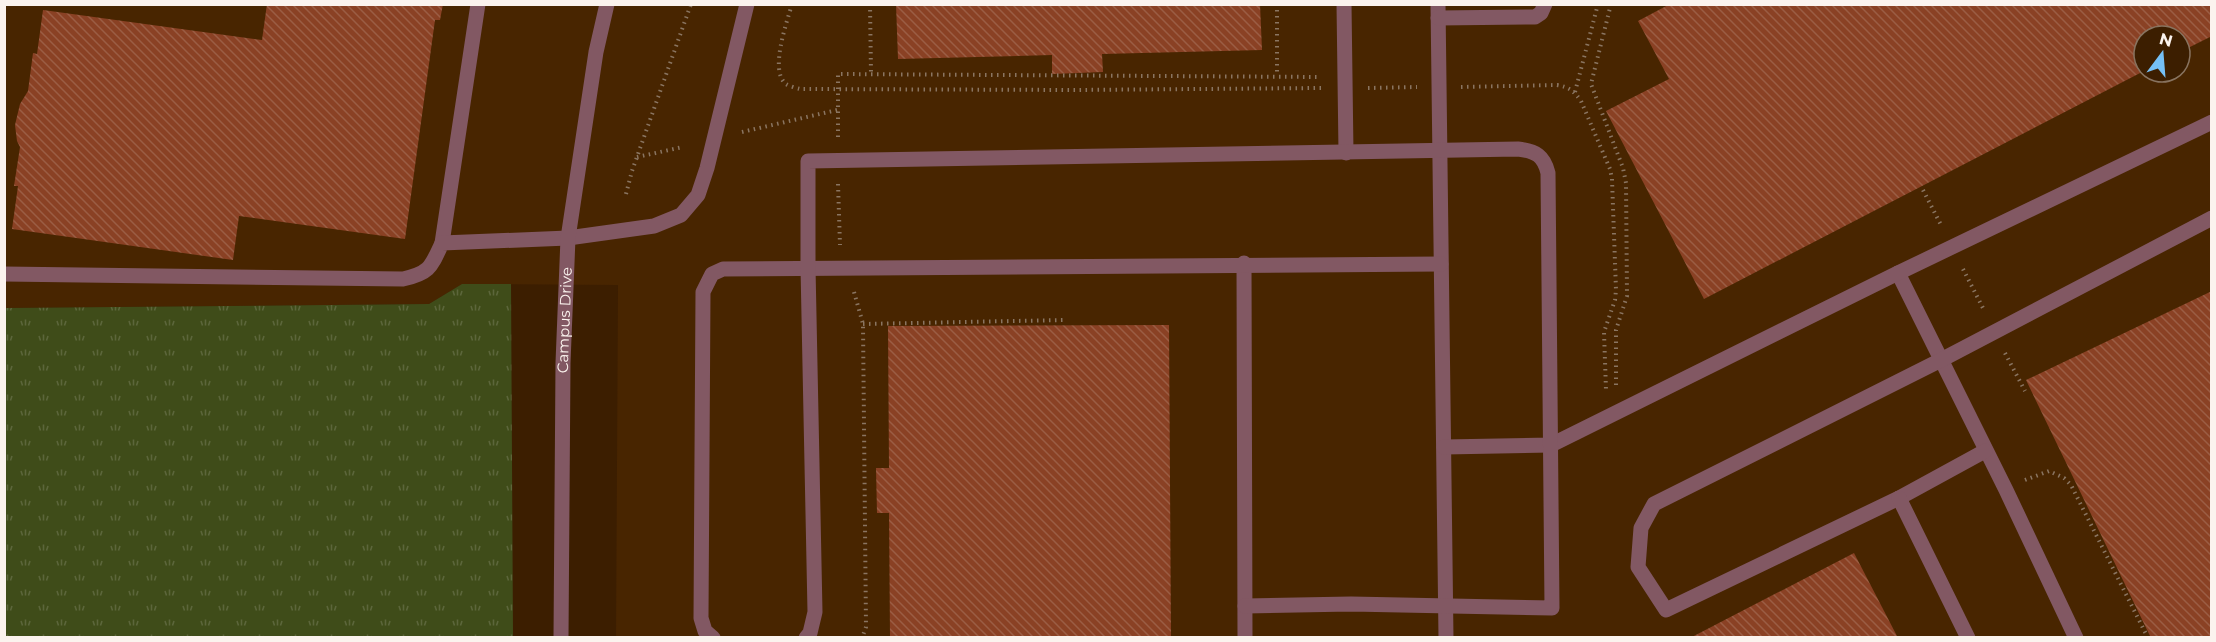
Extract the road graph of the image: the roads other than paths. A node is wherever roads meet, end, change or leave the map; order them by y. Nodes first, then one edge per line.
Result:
1 (478, 4) edge
2 (607, 4) edge
3 (747, 4) edge
4 (1344, 4) edge
5 (1545, 4) edge
6 (1438, 11) edge
7 (2211, 122) edge
8 (1440, 150) junction
9 (1346, 153) junction
10 (2211, 219) edge
11 (568, 238) junction
12 (442, 243) junction
13 (1244, 264) junction
14 (1441, 264) junction
15 (808, 267) junction
16 (1898, 273) junction
17 (4, 274) edge
18 (1941, 360) junction
19 (1551, 445) junction
20 (1444, 447) junction
21 (1985, 451) junction
22 (1899, 498) junction
23 (1445, 604) junction
24 (1245, 606) junction
25 (561, 638) edge
26 (713, 638) edge
27 (806, 638) edge
28 (1245, 638) edge
29 (1446, 638) edge
30 (1968, 638) edge
31 (2076, 638) edge

1 - 12 street
2 - 11 street, Campus Drive
3 - 11 street
4 - 9 street
5 - 6 street
6 - 8 street
7 - 16 street
8 - 9 street
8 - 14 street
8 - 19 street
9 - 15 street
10 - 18 street
11 - 12 street
11 - 25 street, Campus Drive
12 - 17 street
13 - 14 street
13 - 15 street
13 - 24 street
14 - 20 street
15 - 26 street
15 - 27 street
16 - 18 street
16 - 19 street
18 - 21 street
18 - 22 street
19 - 20 street
19 - 23 street
20 - 23 street
21 - 22 street
21 - 31 street
22 - 30 street
23 - 24 street
23 - 29 street
24 - 28 street

